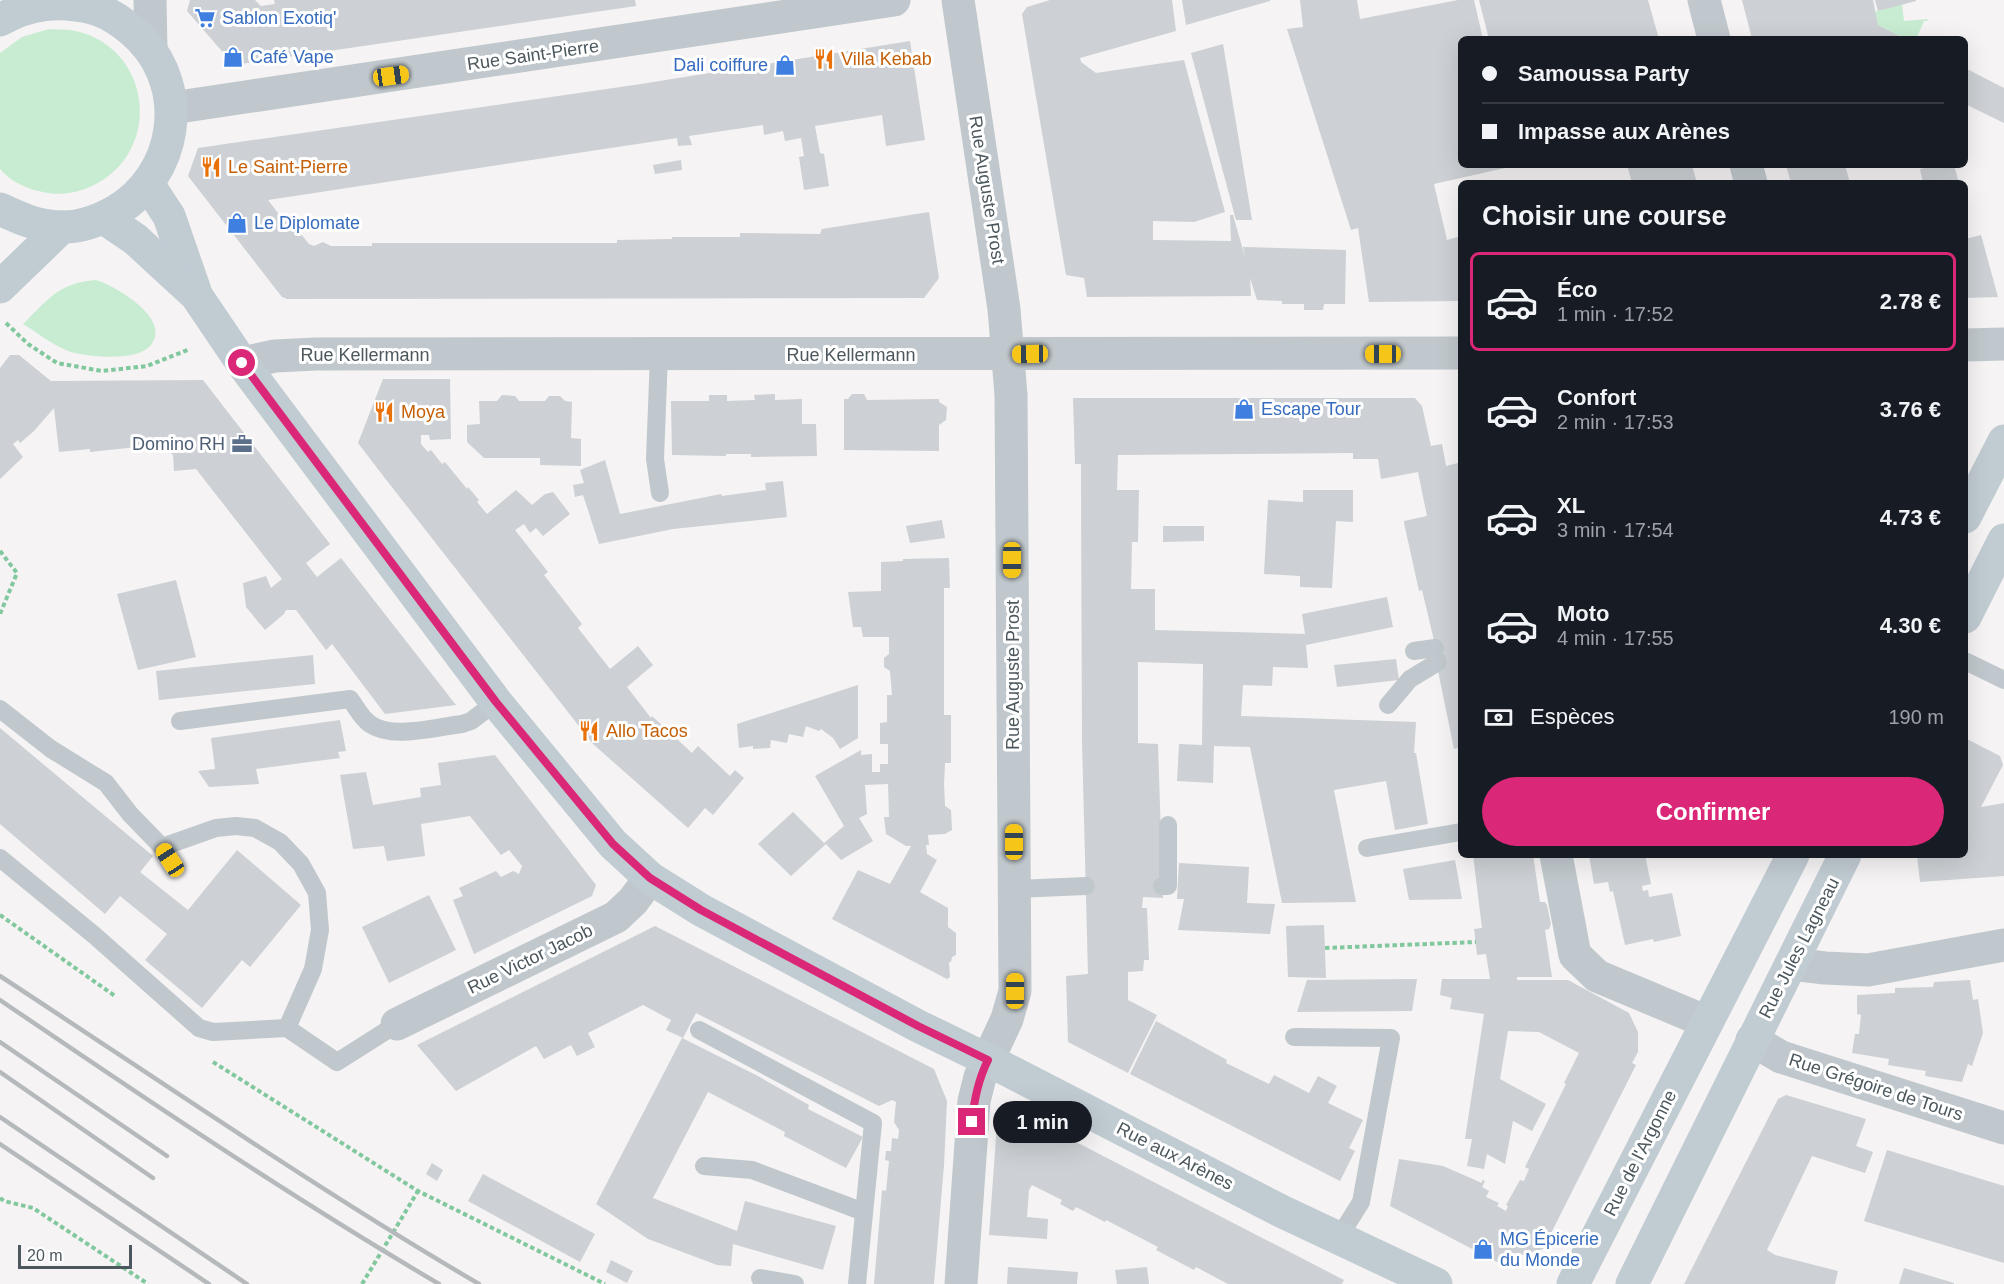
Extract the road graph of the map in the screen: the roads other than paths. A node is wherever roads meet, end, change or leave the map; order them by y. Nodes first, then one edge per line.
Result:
1 (150, 0) edge
2 (894, 0) edge
3 (958, 0) edge
4 (1704, 0) edge
5 (71, 1) edge
6 (0, 19) edge
7 (1713, 36) edge
8 (151, 49) junction
9 (172, 108) junction
10 (148, 184) junction
11 (0, 209) edge
12 (104, 218) junction
13 (62, 227) junction
14 (0, 287) edge
15 (196, 295) junction
16 (2004, 344) edge
17 (1968, 345) edge
18 (1458, 353) edge
19 (659, 354) junction
20 (1007, 354) junction
21 (242, 363) junction
22 (2004, 441) edge
23 (660, 493) dead end
24 (1968, 511) edge
25 (2004, 540) edge
26 (1968, 611) edge
27 (1414, 651) dead end
28 (1968, 662) edge
29 (2004, 680) edge
30 (496, 702) junction
31 (1388, 705) dead end
32 (0, 709) edge
33 (180, 721) dead end
34 (1168, 825) dead end
35 (1458, 833) edge
36 (1367, 848) dead end
37 (0, 858) edge
38 (1557, 858) edge
39 (1791, 858) edge
40 (1844, 858) edge
41 (650, 878) junction
42 (1086, 886) dead end
43 (1162, 886) dead end
44 (1014, 889) junction
45 (2004, 945) edge
46 (1791, 964) junction
47 (1707, 1022) junction
48 (397, 1024) joint
49 (287, 1028) junction
50 (699, 1030) dead end
51 (1294, 1037) dead end
52 (1752, 1040) junction
53 (988, 1060) junction
54 (2004, 1128) edge
55 (705, 1166) dead end
56 (864, 1212) junction
57 (1339, 1238) junction
58 (760, 1278) dead end
59 (795, 1284) edge
60 (857, 1284) edge
61 (961, 1284) edge
62 (1436, 1284) edge
63 (1573, 1284) edge
64 (1632, 1284) edge

1 - 8 street
2 - 9 street, Rue Saint-Pierre
3 - 20 street, Rue Auguste Prost
4 - 7 street
5 - 6 main road
5 - 8 main road
8 - 9 main road
9 - 10 main road
10 - 12 main road
10 - 15 main road, Rue aux Arènes
11 - 13 main road
12 - 13 main road
12 - 15 main road, Rue aux Arènes
13 - 14 main road
15 - 21 main road, Rue aux Arènes
16 - 17 street
18 - 20 street, Rue Kellermann
19 - 20 street, Rue Kellermann
19 - 21 street, Rue Kellermann
19 - 23 lane
20 - 44 street, Rue Auguste Prost
21 - 30 main road, Rue aux Arènes
22 - 24 main road
25 - 26 main road
27 - 31 lane
28 - 29 lane
30 - 33 lane
30 - 41 main road, Rue aux Arènes
32 - 49 lane
34 - 43 lane
35 - 36 lane
37 - 49 lane
38 - 47 street
39 - 47 main road
40 - 46 main road, Rue Jules Lagneau
41 - 48 street, Rue Victor Jacob
41 - 53 main road, Rue aux Arènes
42 - 44 lane
44 - 53 street, Rue Auguste Prost
45 - 46 street
46 - 52 main road, Rue Jules Lagneau
47 - 52 main road
47 - 63 main road, Rue de l'Argonne
48 - 49 lane
50 - 56 lane
51 - 57 lane
52 - 54 street, Rue Grégoire de Tours
52 - 64 main road
53 - 57 main road, Rue aux Arènes
53 - 61 street, Rue Auguste Prost
55 - 56 lane
56 - 60 lane
57 - 62 main road, Rue aux Arènes
58 - 59 lane

